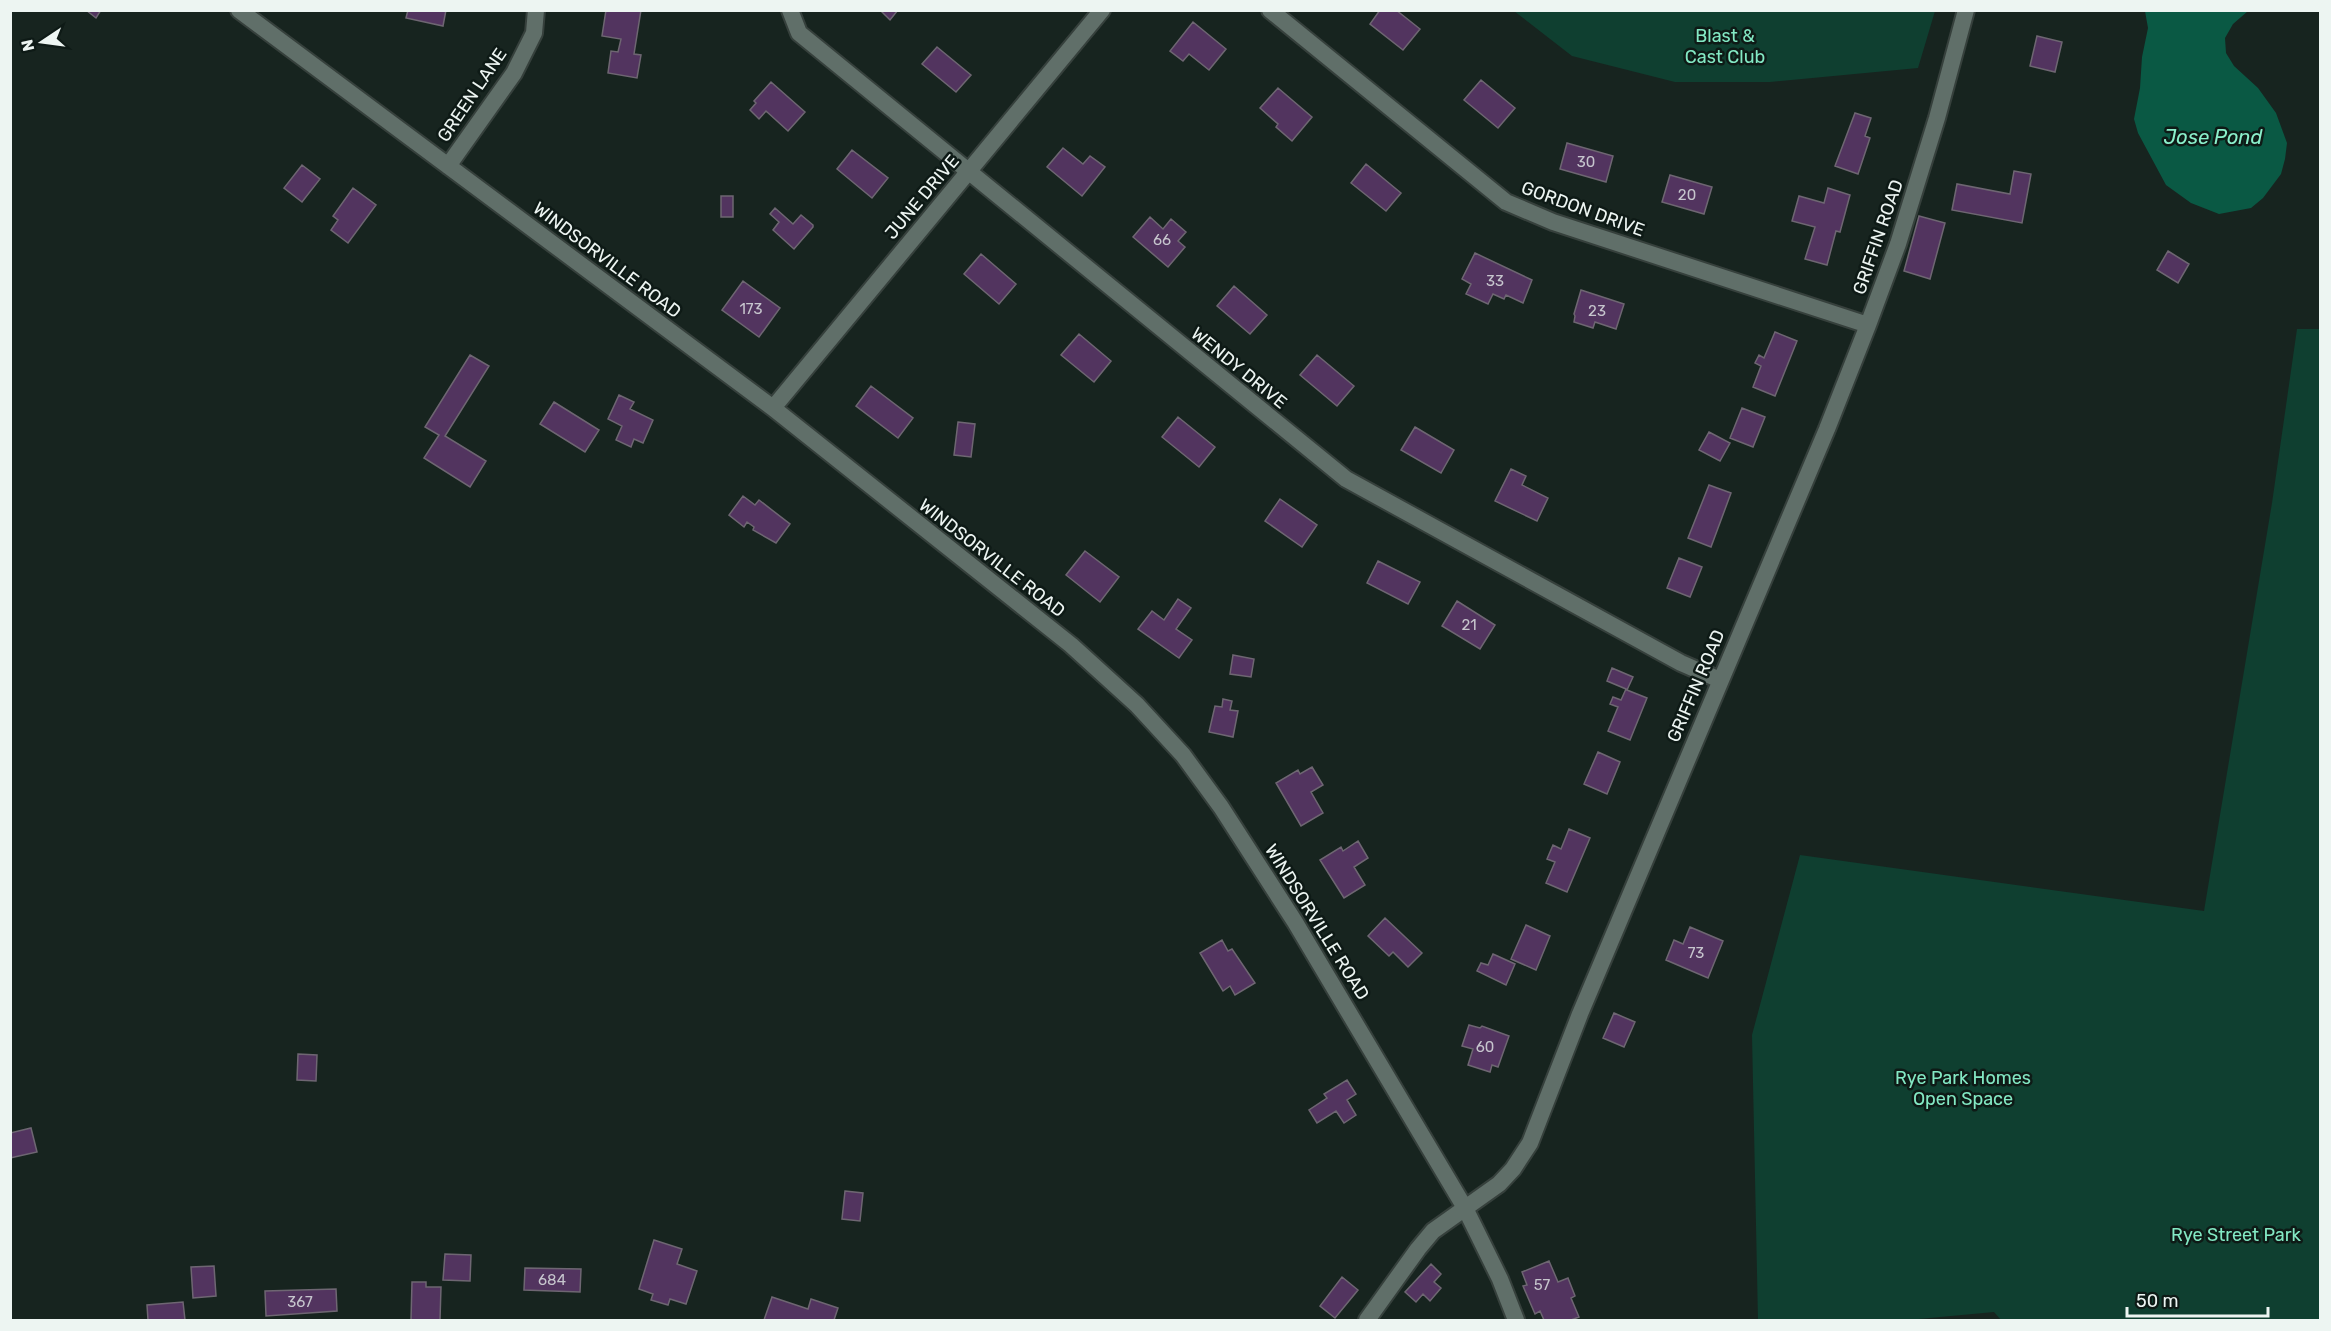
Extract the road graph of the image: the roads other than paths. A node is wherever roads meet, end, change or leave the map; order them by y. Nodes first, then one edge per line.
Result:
1 (239, 10) edge
2 (536, 10) edge
3 (790, 10) edge
4 (1102, 10) edge
5 (1270, 10) edge
6 (1966, 10) edge
7 (448, 166) junction
8 (968, 173) junction
9 (1868, 325) junction
10 (773, 408) junction
11 (1720, 680) junction
12 (1465, 1208) junction
13 (1367, 1320) edge
14 (1516, 1320) edge

1 - 7 street, WINDSORVILLE ROAD
2 - 7 street, GREEN LANE
3 - 8 street, WENDY DRIVE
4 - 8 street, JUNE DRIVE
5 - 9 street, GORDON DRIVE
6 - 9 street, GRIFFIN ROAD
7 - 10 street, WINDSORVILLE ROAD
8 - 10 street, JUNE DRIVE
8 - 11 street, WENDY DRIVE
9 - 11 street, GRIFFIN ROAD
10 - 12 street, WINDSORVILLE ROAD
11 - 12 street, GRIFFIN ROAD
12 - 13 street, GRIFFIN ROAD
12 - 14 street, WINDSORVILLE ROAD

